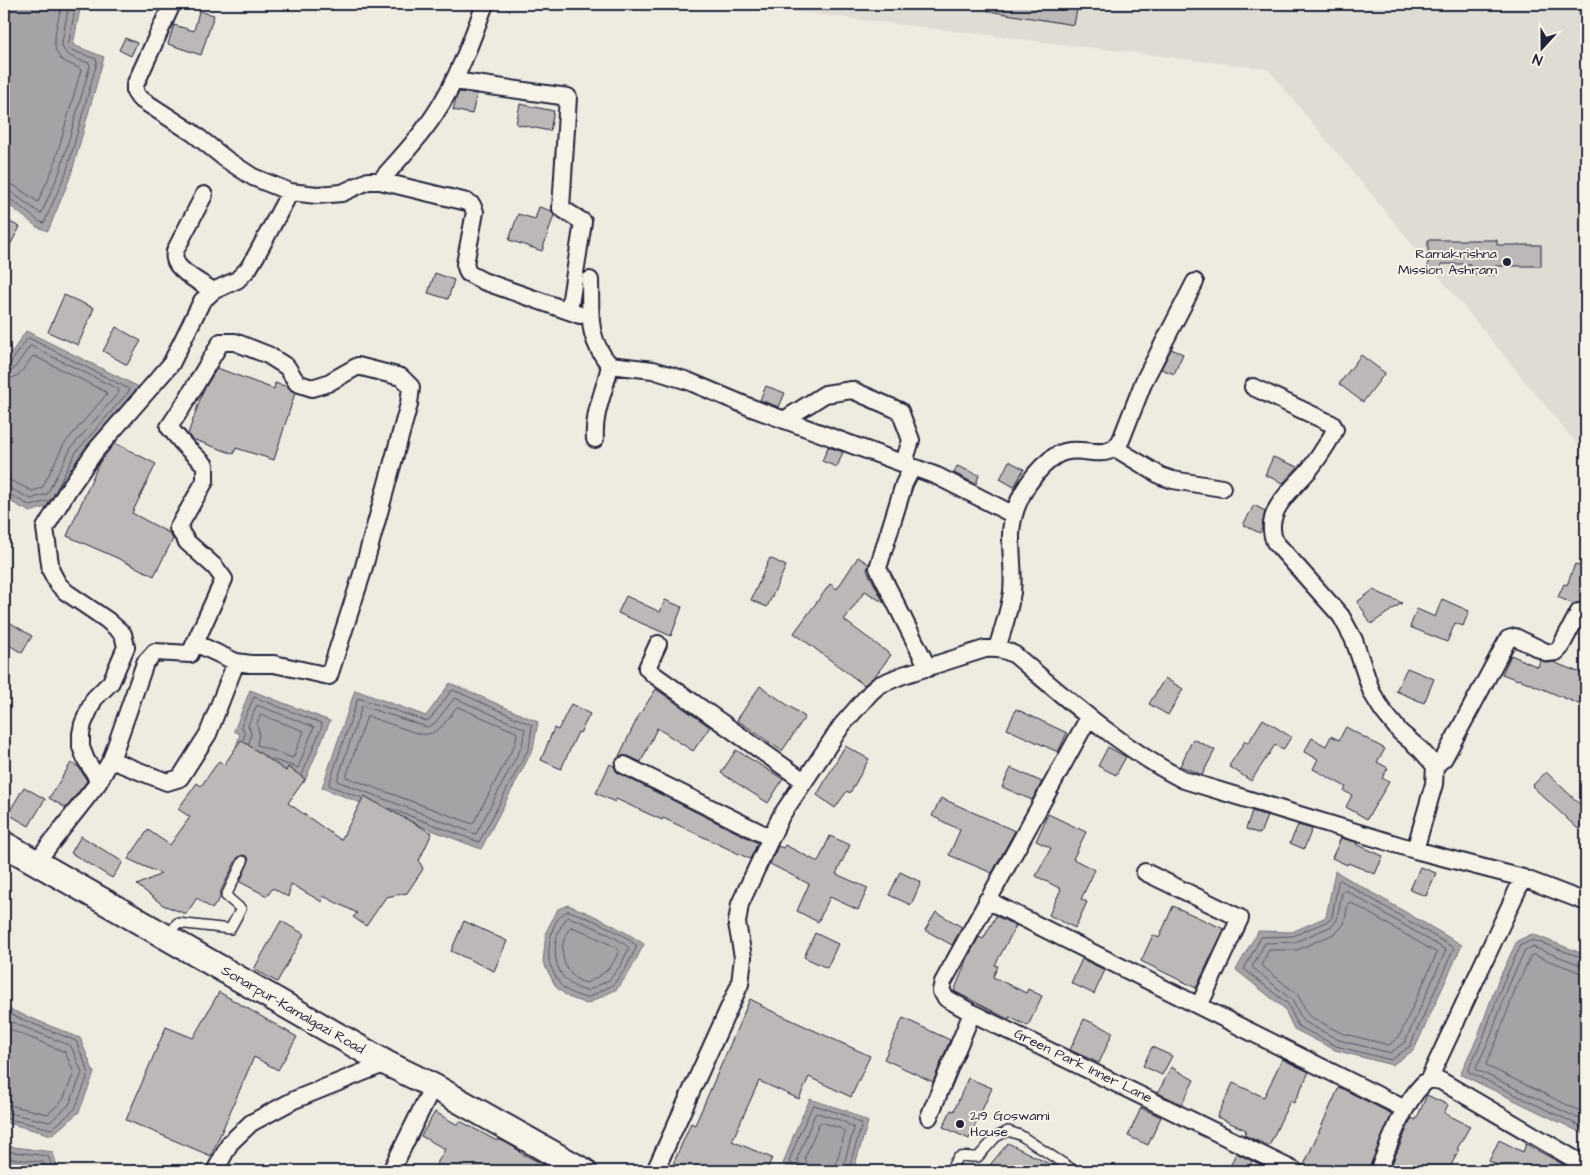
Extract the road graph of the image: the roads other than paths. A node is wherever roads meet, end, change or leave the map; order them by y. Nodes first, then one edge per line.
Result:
1 (172, 4) edge
2 (485, 4) edge
3 (454, 81) junction
4 (380, 181) junction
5 (290, 192) junction
6 (204, 195) dead end
7 (590, 280) dead end
8 (1195, 282) dead end
9 (213, 291) junction
10 (569, 311) junction
11 (591, 319) junction
12 (610, 365) junction
13 (1253, 387) dead end
14 (784, 420) junction
15 (595, 439) dead end
16 (1115, 448) junction
17 (910, 467) junction
18 (1222, 488) dead end
19 (1014, 515) junction
20 (1579, 612) dead end
21 (195, 643) junction
22 (658, 644) dead end
23 (997, 648) junction
24 (236, 662) junction
25 (928, 668) junction
26 (1089, 717) junction
27 (111, 760) junction
28 (624, 765) dead end
29 (1435, 766) junction
30 (804, 781) junction
31 (98, 783) junction
32 (771, 838) junction
33 (4, 844) edge
34 (1415, 850) junction
35 (243, 861) dead end
36 (36, 862) junction
37 (1145, 872) dead end
38 (1523, 878) junction
39 (987, 900) junction
40 (1586, 902) edge
41 (168, 938) junction
42 (1199, 1006) junction
43 (972, 1013) junction
44 (386, 1063) junction
45 (1429, 1079) junction
46 (432, 1086) junction
47 (1405, 1109) junction
48 (929, 1118) dead end
49 (1586, 1166) edge
50 (215, 1171) edge
51 (391, 1171) edge
52 (584, 1171) edge
53 (655, 1171) edge
54 (950, 1171) edge
55 (1075, 1171) edge
56 (1295, 1171) edge
57 (1378, 1171) edge

1 - 5 street
2 - 3 street
3 - 4 street
3 - 10 street
4 - 5 street
4 - 10 street
5 - 9 street
6 - 9 street
7 - 11 street
8 - 16 street
9 - 31 street
10 - 11 street
11 - 12 street
12 - 14 street
12 - 15 street
13 - 29 street
14 - 17 street
14 - 17 street
16 - 18 street
16 - 19 street
17 - 19 street
17 - 25 street
19 - 23 street
20 - 29 street
21 - 24 street
21 - 24 street
21 - 27 street
22 - 30 street
23 - 25 street
23 - 26 street
24 - 27 street
25 - 30 street
26 - 34 street
26 - 39 street
27 - 31 street
28 - 32 street
29 - 34 street
30 - 32 street
31 - 36 street
32 - 53 street
33 - 36 main road, Sonarpur-Kamalgazi Road
34 - 38 street
35 - 41 lane
36 - 41 main road, Sonarpur-Kamalgazi Road
37 - 42 street
38 - 40 street
38 - 45 street
39 - 42 street
39 - 43 street, Green Park Inner Lane
41 - 44 main road, Sonarpur-Kamalgazi Road
42 - 47 street
43 - 48 street
43 - 56 street, Green Park Inner Lane
44 - 46 main road, Sonarpur-Kamalgazi Road
44 - 50 street
45 - 47 street
45 - 49 street
46 - 51 street
46 - 52 main road, Sonarpur-Kamalgazi Road
47 - 57 street
54 - 55 lane

